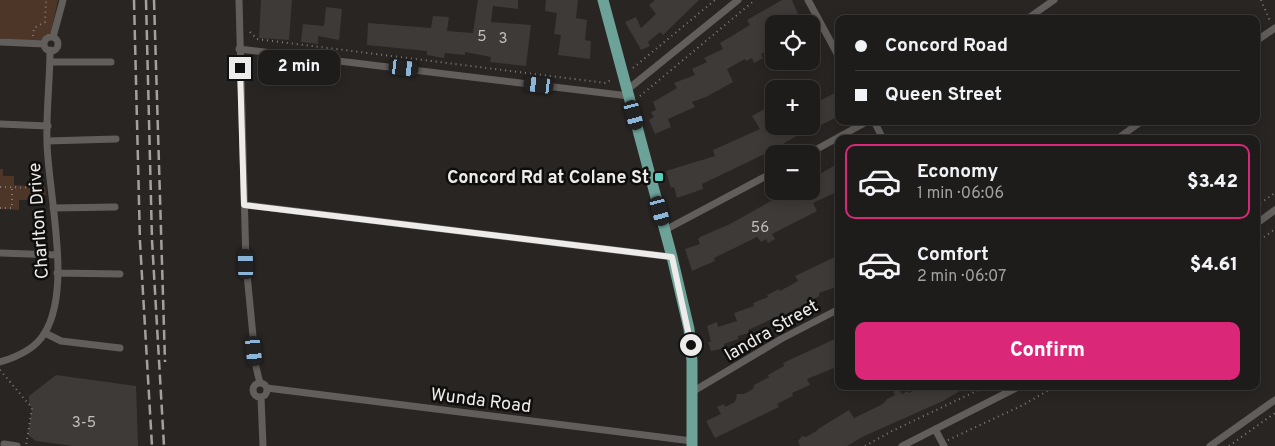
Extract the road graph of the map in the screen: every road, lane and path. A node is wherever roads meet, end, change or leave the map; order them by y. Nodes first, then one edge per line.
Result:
1 (46, 0) edge
2 (63, 0) edge
3 (239, 0) edge
4 (603, 0) edge
5 (715, 0) edge
6 (738, 0) edge
7 (755, 0) edge
8 (808, 0) edge
9 (1054, 0) edge
10 (1261, 0) edge
11 (1033, 15) edge
12 (1270, 21) dead end
13 (1275, 28) edge
14 (250, 32) dead end
15 (53, 37) junction
16 (1260, 38) edge
17 (0, 42) edge
18 (44, 44) junction
19 (32, 45) junction
20 (239, 48) junction
21 (50, 50) junction
22 (835, 50) edge
23 (50, 62) junction
24 (111, 62) dead end
25 (633, 68) dead end
26 (612, 79) dead end
27 (632, 94) junction
28 (0, 124) edge
29 (861, 125) edge
30 (1136, 125) edge
31 (48, 126) junction
32 (843, 135) edge
33 (1123, 135) edge
34 (116, 139) dead end
35 (835, 139) edge
36 (47, 141) junction
37 (820, 147) edge
38 (765, 177) edge
39 (0, 187) edge
40 (12, 187) junction
41 (51, 189) junction
42 (1275, 192) edge
43 (1260, 203) edge
44 (244, 205) junction
45 (115, 207) dead end
46 (0, 208) edge
47 (53, 208) junction
48 (1275, 210) edge
49 (1260, 221) edge
50 (1275, 229) edge
51 (665, 230) junction
52 (1260, 240) edge
53 (0, 253) edge
54 (57, 255) junction
55 (672, 257) junction
56 (58, 273) junction
57 (120, 274) dead end
58 (835, 311) edge
59 (45, 333) junction
60 (120, 348) dead end
61 (0, 362) edge
62 (0, 370) edge
63 (260, 383) junction
64 (267, 388) junction
65 (979, 390) edge
66 (1011, 390) edge
67 (1049, 390) edge
68 (692, 392) junction
69 (261, 397) junction
70 (1275, 400) edge
71 (1275, 413) edge
72 (935, 430) junction
73 (945, 443) edge
74 (4, 444) dead end
75 (692, 444) edge
76 (17, 446) edge
77 (26, 446) edge
78 (263, 446) edge
79 (865, 446) edge
80 (902, 446) edge
81 (1210, 446) edge
82 (1229, 446) edge

1 - 19 path
2 - 15 street
3 - 20 street
4 - 27 main road
5 - 25 path
6 - 27 street
7 - 27 path
8 - 22 street
9 - 11 street
10 - 12 path
13 - 16 street
14 - 26 path
15 - 18 street
15 - 21 street
17 - 19 street
18 - 19 street
18 - 21 street
20 - 27 street
20 - 44 street
21 - 23 street, Charlton Drive
23 - 24 street
23 - 31 street, Charlton Drive
27 - 51 main road
28 - 31 street
29 - 32 street
30 - 33 street
31 - 36 street, Charlton Drive
34 - 36 street
35 - 37 street
36 - 41 street, Charlton Drive
38 - 51 street
39 - 40 path
40 - 41 path
40 - 46 path
41 - 47 street, Charlton Drive
42 - 43 path
44 - 55 street
44 - 63 street
45 - 47 street
47 - 54 street, Charlton Drive
48 - 49 street
50 - 52 path
51 - 55 main road
53 - 54 street
54 - 56 street, Charlton Drive
55 - 68 main road
56 - 57 street
56 - 59 street, Charlton Drive
58 - 68 street, Iandra Street
59 - 60 street
59 - 61 street, Charlton Drive
62 - 77 path
63 - 64 street
63 - 69 street
64 - 69 street
64 - 75 street, Wunda Road
65 - 79 path
66 - 72 street
67 - 73 path
68 - 75 main road
69 - 78 street
70 - 81 street
71 - 82 path
72 - 73 street
72 - 80 street
74 - 76 street

